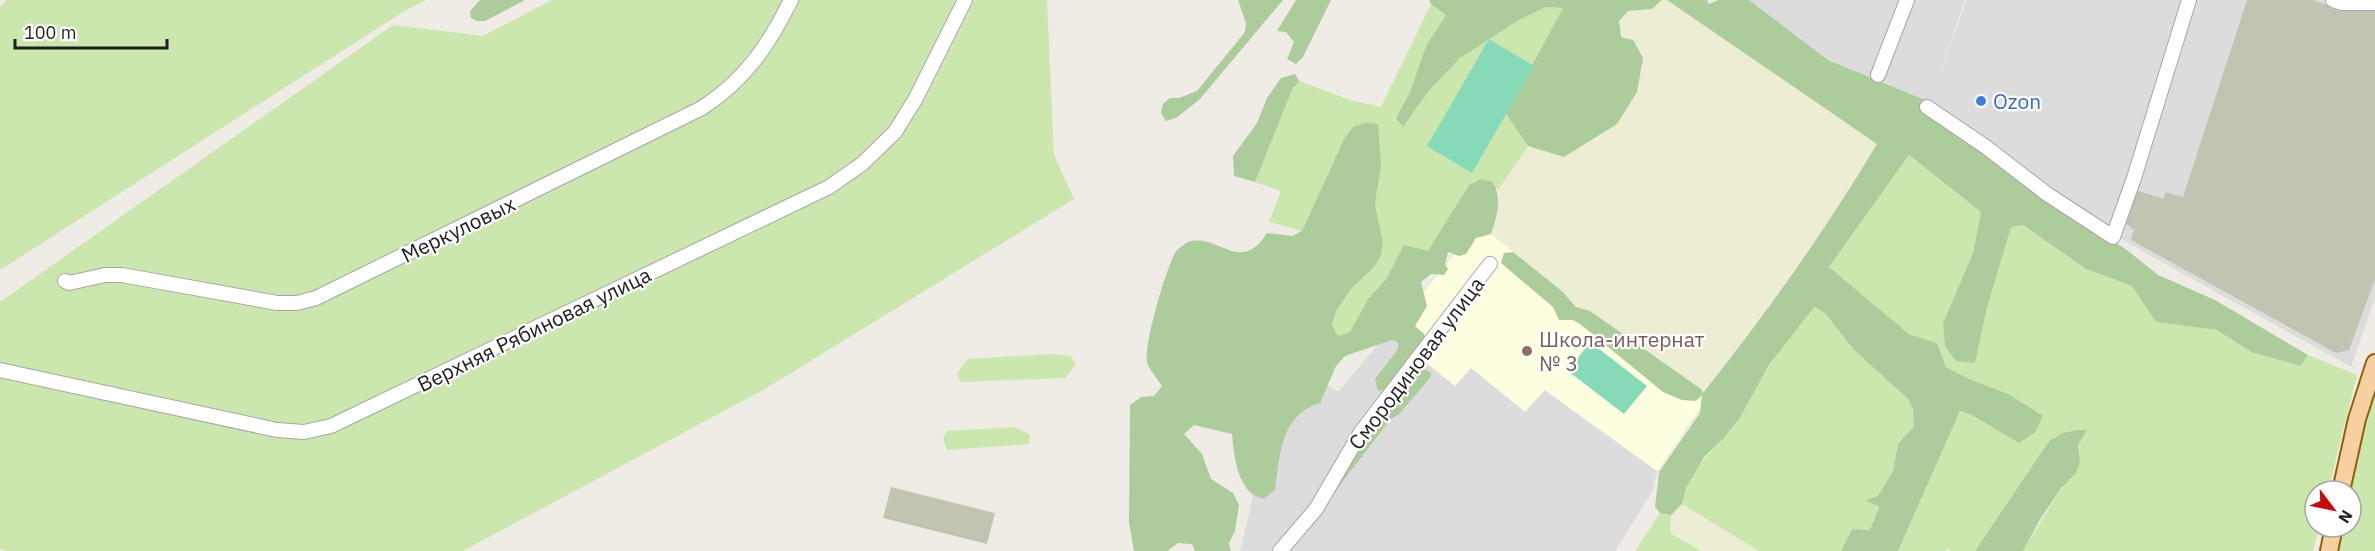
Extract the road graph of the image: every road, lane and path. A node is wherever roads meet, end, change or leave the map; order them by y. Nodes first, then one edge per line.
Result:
1 (791, 0) edge
2 (965, 0) edge
3 (1907, 0) edge
4 (2189, 0) edge
5 (2333, 0) edge
6 (2375, 3) edge
7 (1878, 75) dead end
8 (1927, 107) dead end
9 (1490, 264) dead end
10 (65, 281) dead end
11 (2375, 363) edge
12 (0, 370) edge
13 (2344, 479) edge
14 (1280, 551) edge

1 - 10 street, Меркуловых
2 - 12 street, Верхняя Рябиновая улица
3 - 7 street
4 - 8 street
5 - 6 street
9 - 14 street, Смородиновая улица
11 - 13 main road

